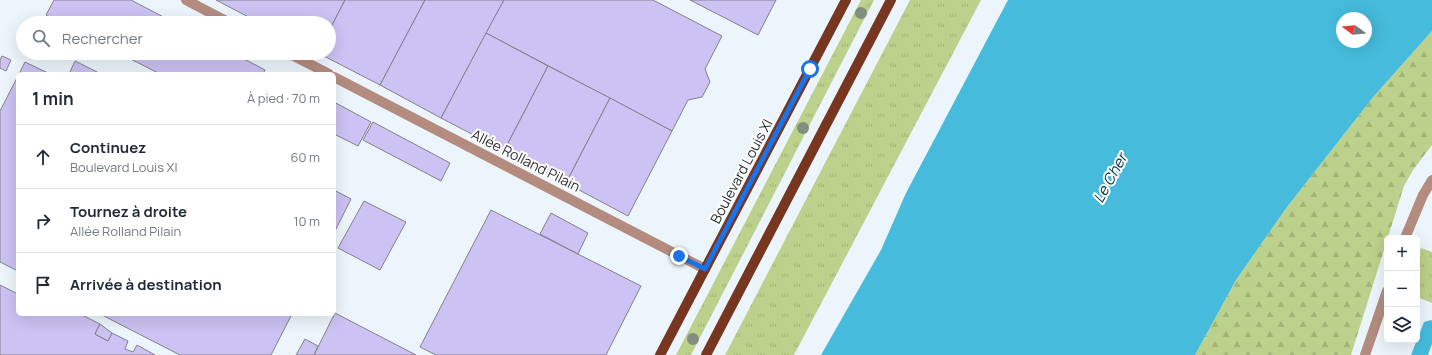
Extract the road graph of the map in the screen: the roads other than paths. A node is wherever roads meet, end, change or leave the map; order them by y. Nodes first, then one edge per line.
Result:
1 (186, 0) edge
2 (846, 0) edge
3 (891, 0) edge
4 (217, 16) edge
5 (302, 60) edge
6 (325, 72) edge
7 (336, 78) edge
8 (1432, 180) edge
9 (1406, 235) edge
10 (705, 269) junction
11 (1384, 300) edge
12 (660, 355) edge
13 (706, 355) edge
14 (1365, 355) edge

1 - 4 street
2 - 10 main road, Boulevard Louis XI
3 - 13 main road
5 - 6 street
7 - 10 street, Allée Rolland Pilain
8 - 9 street
10 - 12 main road, Boulevard Louis XI
11 - 14 street

